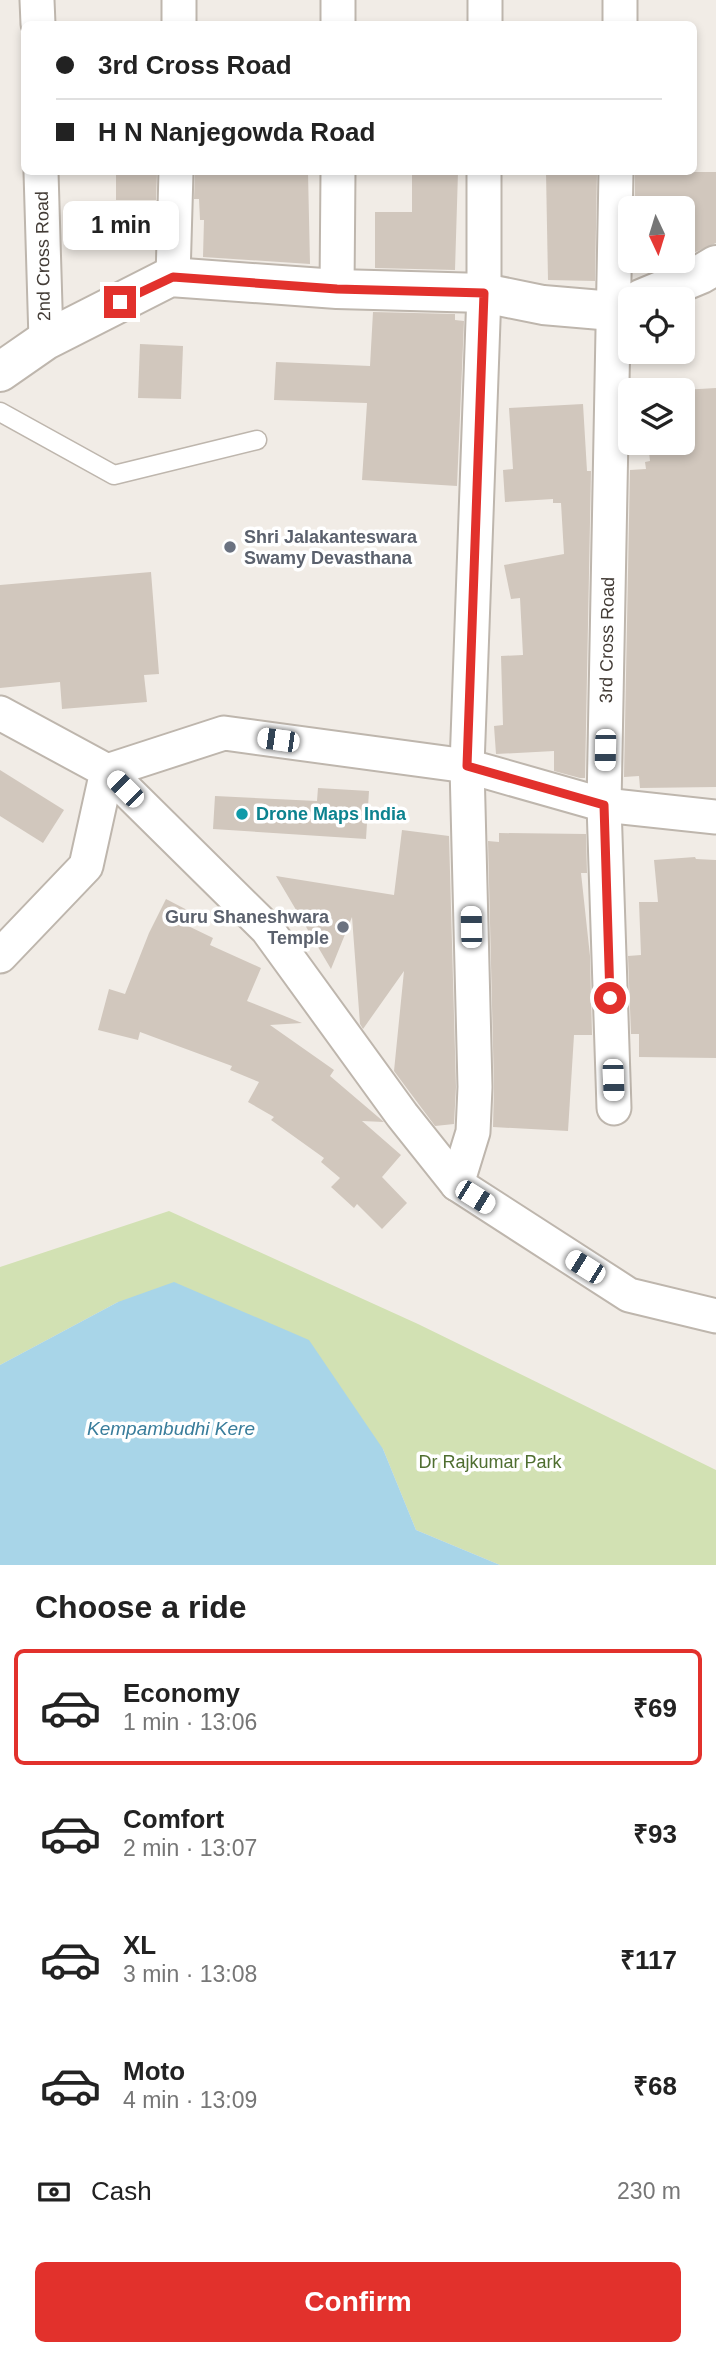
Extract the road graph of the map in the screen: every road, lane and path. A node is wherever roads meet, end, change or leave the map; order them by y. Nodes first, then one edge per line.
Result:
1 (37, 0) edge
2 (179, 0) edge
3 (338, 0) edge
4 (485, 0) edge
5 (620, 0) edge
6 (38, 21) edge
7 (179, 21) edge
8 (338, 21) edge
9 (485, 21) edge
10 (620, 21) edge
11 (41, 175) edge
12 (176, 175) edge
13 (338, 175) edge
14 (484, 175) edge
15 (616, 175) edge
16 (716, 265) edge
17 (173, 277) junction
18 (626, 287) edge
19 (670, 287) edge
20 (337, 289) junction
21 (484, 293) junction
22 (618, 305) edge
23 (46, 340) junction
24 (625, 364) edge
25 (1, 369) edge
26 (0, 412) edge
27 (257, 440) dead end
28 (0, 713) edge
29 (467, 766) junction
30 (107, 771) junction
31 (604, 805) junction
32 (716, 817) edge
33 (0, 956) edge
34 (614, 1108) dead end
35 (457, 1184) junction
36 (716, 1316) edge

1 - 6 street
2 - 7 street
3 - 8 street
4 - 9 street
5 - 10 street
11 - 23 street, 2nd Cross Road
12 - 17 street
13 - 20 street
14 - 21 street
15 - 18 street, 3rd Cross Road
16 - 19 street
17 - 20 street
17 - 23 street
20 - 21 street
21 - 22 street
21 - 29 street
23 - 25 street
24 - 31 street, 3rd Cross Road
26 - 27 lane
28 - 30 street
29 - 30 street
29 - 31 street
29 - 35 street
30 - 33 street
30 - 35 street
31 - 32 street
31 - 34 street, 3rd Cross Road
35 - 36 street

